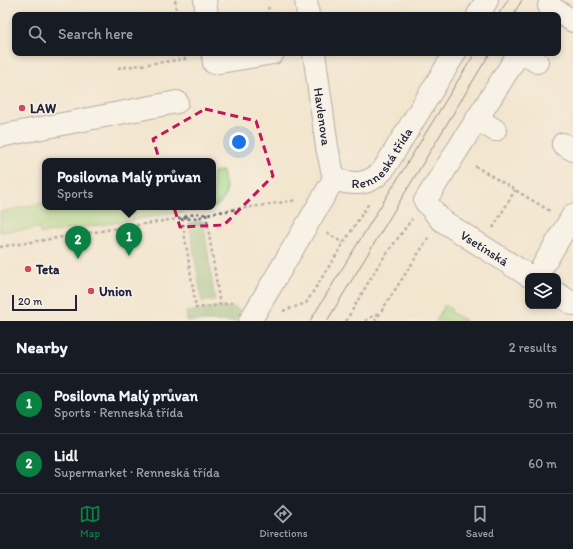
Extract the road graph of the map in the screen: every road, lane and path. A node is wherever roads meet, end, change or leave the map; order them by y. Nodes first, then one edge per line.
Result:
1 (175, 0) edge
2 (205, 0) edge
3 (306, 0) edge
4 (487, 0) edge
5 (269, 7) dead end
6 (548, 7) edge
7 (177, 12) edge
8 (207, 12) edge
9 (267, 12) edge
10 (308, 12) edge
11 (480, 12) edge
12 (557, 12) edge
13 (561, 14) edge
14 (573, 21) edge
15 (184, 56) edge
16 (213, 56) edge
17 (253, 56) edge
18 (314, 56) edge
19 (453, 56) edge
20 (527, 56) edge
21 (118, 68) dead end
22 (177, 102) dead end
23 (477, 119) junction
24 (495, 130) dead end
25 (0, 136) edge
26 (475, 166) dead end
27 (334, 179) junction
28 (515, 190) junction
29 (425, 200) junction
30 (371, 201) dead end
31 (319, 202) junction
32 (206, 214) junction
33 (182, 218) junction
34 (571, 218) edge
35 (441, 220) junction
36 (326, 232) dead end
37 (491, 232) dead end
38 (343, 243) junction
39 (0, 247) edge
40 (525, 273) edge
41 (539, 273) edge
42 (561, 296) edge
43 (241, 301) dead end
44 (573, 304) edge
45 (220, 305) junction
46 (382, 311) junction
47 (276, 313) dead end
48 (250, 321) edge
49 (346, 321) edge
50 (365, 321) edge
51 (375, 321) edge

1 - 7 path
2 - 8 street
3 - 10 street
4 - 11 street
5 - 9 path
6 - 12 street
13 - 14 street
15 - 21 path
16 - 17 street
18 - 27 street, Havlenova
19 - 27 street, Renneská třída
20 - 23 street
22 - 25 street
23 - 24 street
23 - 29 street
26 - 28 path
27 - 31 street, Renneská třída
28 - 34 path
28 - 37 path
29 - 35 street
29 - 49 path
30 - 38 path
31 - 32 path
31 - 48 street, Renneská třída
32 - 33 path
32 - 45 path
33 - 39 path
33 - 45 path
34 - 41 street
35 - 40 street, Vsetínská
35 - 46 path
36 - 38 path
38 - 47 path
42 - 44 street
43 - 45 path
46 - 50 path
46 - 51 path

